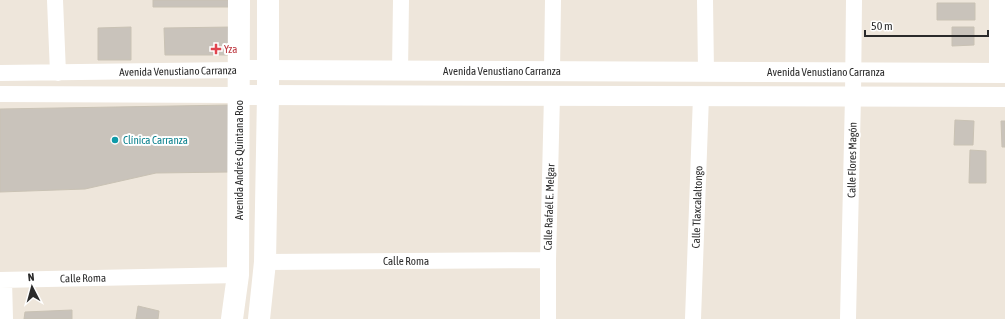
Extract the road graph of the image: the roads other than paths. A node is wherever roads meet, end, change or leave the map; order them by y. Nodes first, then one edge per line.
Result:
1 (56, 0) edge
2 (239, 0) edge
3 (268, 0) edge
4 (401, 0) edge
5 (553, 0) edge
6 (705, 0) edge
7 (854, 0) edge
8 (998, 0) edge
9 (239, 70) junction
10 (268, 70) junction
11 (400, 70) junction
12 (552, 71) junction
13 (706, 71) junction
14 (58, 72) junction
15 (853, 72) junction
16 (1001, 72) edge
17 (0, 73) edge
18 (0, 94) edge
19 (239, 95) junction
20 (268, 95) junction
21 (552, 95) junction
22 (701, 96) junction
23 (853, 96) junction
24 (1005, 97) edge
25 (548, 260) junction
26 (265, 262) junction
27 (238, 275) junction
28 (2, 280) edge
29 (5, 319) edge
30 (232, 319) edge
31 (259, 319) edge
32 (548, 319) edge
33 (693, 319) edge
34 (848, 319) edge

1 - 14 street
2 - 9 main road, Avenida Andrés Quintana Roo
3 - 10 main road
4 - 11 street
5 - 12 street
6 - 13 street
7 - 15 street, Calle Flores Magón
8 - 16 street
9 - 10 street, Avenida Venustiano Carranza
9 - 14 street, Avenida Venustiano Carranza
9 - 19 main road, Avenida Andrés Quintana Roo
10 - 11 street, Avenida Venustiano Carranza
10 - 20 main road
11 - 12 street, Avenida Venustiano Carranza
12 - 13 street, Avenida Venustiano Carranza
13 - 15 street, Avenida Venustiano Carranza
14 - 17 street, Avenida Venustiano Carranza
15 - 16 street, Avenida Venustiano Carranza
15 - 23 street, Calle Flores Magón
18 - 19 street, Avenida Venustiano Carranza
19 - 20 street, Avenida Venustiano Carranza
19 - 27 main road, Avenida Andrés Quintana Roo
20 - 21 street, Avenida Venustiano Carranza
20 - 26 main road
21 - 22 street, Avenida Venustiano Carranza
21 - 25 street, Calle Rafaél E. Melgar
22 - 23 street, Avenida Venustiano Carranza
22 - 33 street, Calle Tlaxcalaltongo
23 - 24 street, Avenida Venustiano Carranza
23 - 34 street, Calle Flores Magón
25 - 26 street, Calle Roma
25 - 32 street, Calle Rafaél E. Melgar
26 - 31 main road
27 - 28 street, Calle Roma
27 - 30 main road, Avenida Andrés Quintana Roo
28 - 29 street

